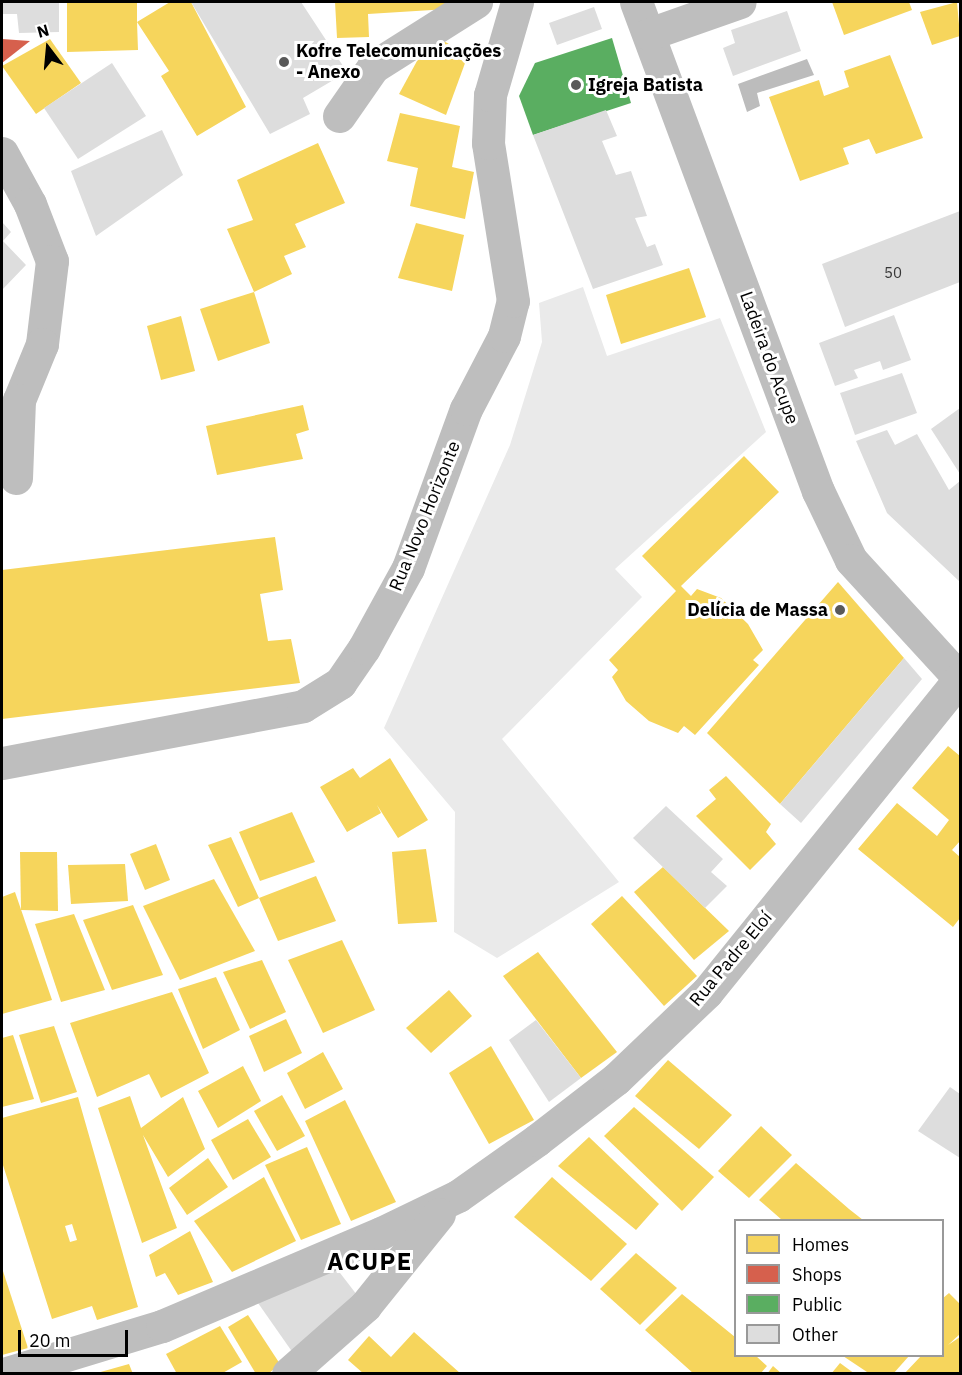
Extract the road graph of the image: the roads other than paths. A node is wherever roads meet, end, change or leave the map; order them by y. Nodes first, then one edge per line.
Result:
1 (476, 2) edge
2 (517, 2) edge
3 (636, 2) edge
4 (740, 2) edge
5 (649, 34) junction
6 (339, 116) dead end
7 (2, 153) edge
8 (16, 478) dead end
9 (960, 679) edge
10 (2, 763) edge
11 (458, 1196) junction
12 (4, 1374) edge
13 (288, 1374) edge

1 - 6 street
2 - 10 street, Rua Novo Horizonte
3 - 5 street, Ladeira do Acupe
4 - 5 street
5 - 9 street, Ladeira do Acupe
7 - 8 street
9 - 11 street, Rua Padre Eloí
11 - 12 street, Rua Padre Eloí
11 - 13 street, Rua Padre Eloí

